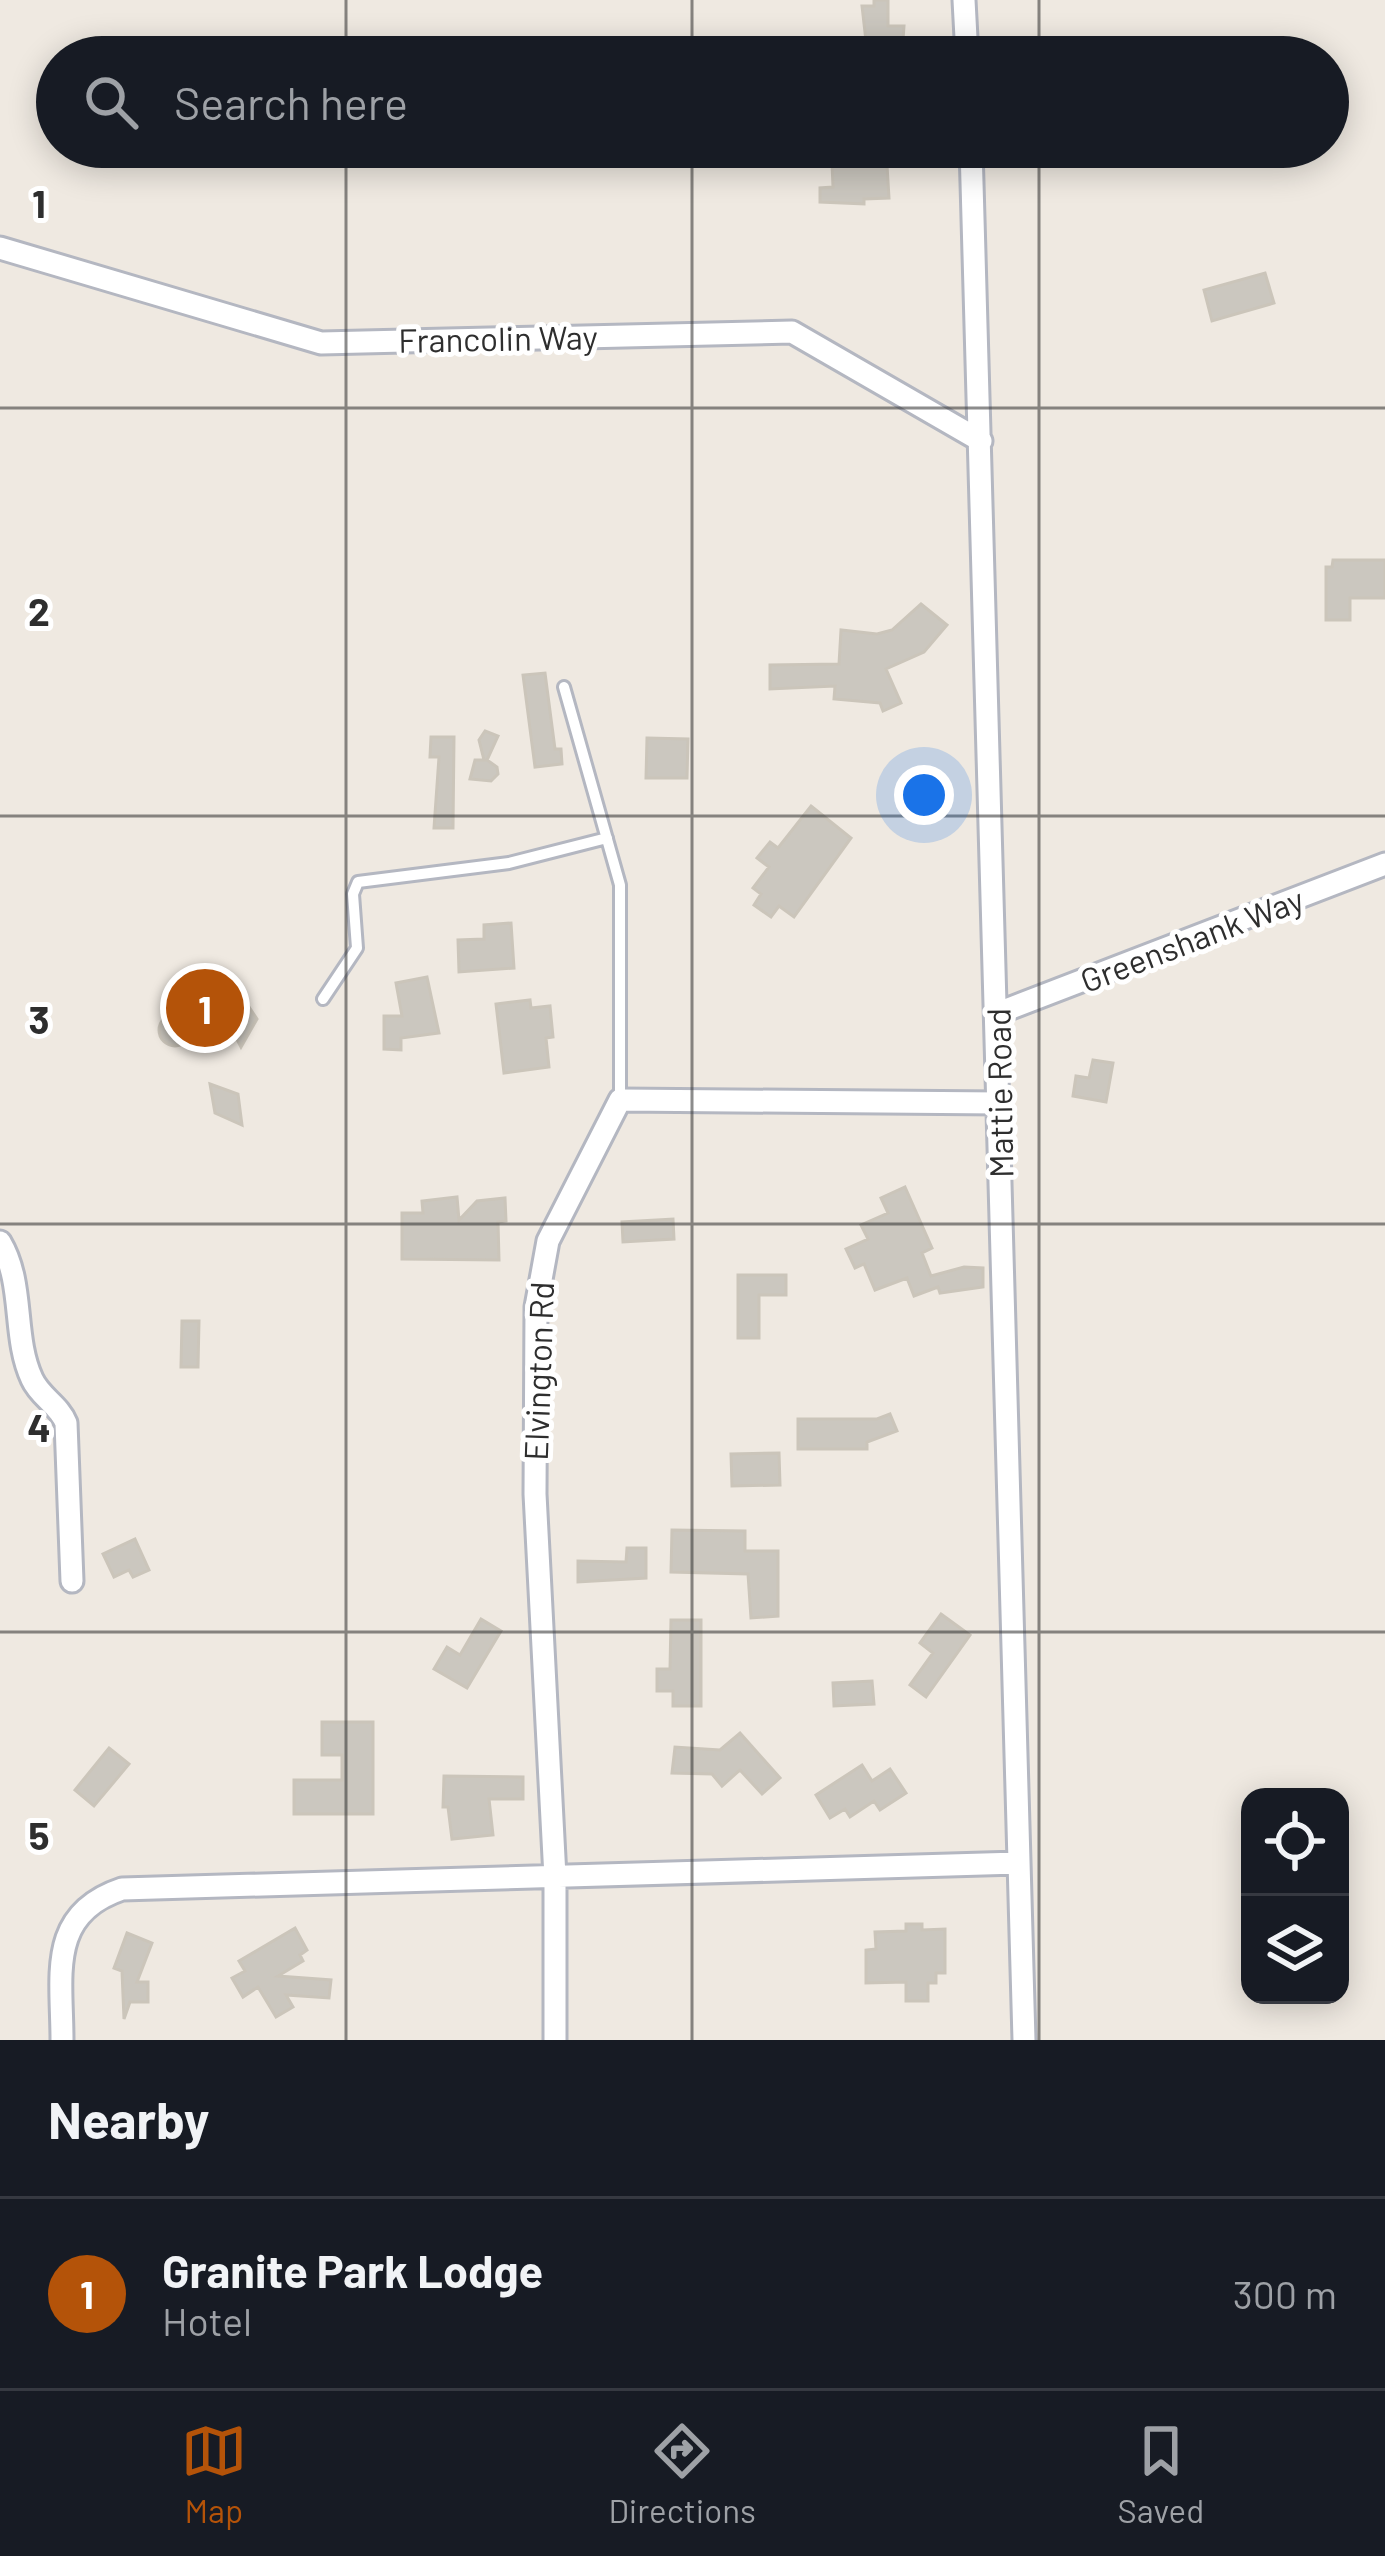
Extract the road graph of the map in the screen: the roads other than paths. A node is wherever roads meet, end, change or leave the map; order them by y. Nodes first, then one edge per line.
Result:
1 (964, 0) edge
2 (966, 36) edge
3 (972, 168) edge
4 (0, 248) edge
5 (981, 441) junction
6 (564, 687) dead end
7 (607, 838) junction
8 (1385, 864) edge
9 (323, 999) dead end
10 (998, 1013) junction
11 (620, 1100) junction
12 (1000, 1103) junction
13 (0, 1242) edge
14 (72, 1581) dead end
15 (1018, 1863) junction
16 (555, 1877) junction
17 (62, 2040) edge
18 (555, 2040) edge
19 (1024, 2040) edge

1 - 2 street
3 - 5 street, Mattie Road
4 - 5 street, Francolin Way
5 - 10 street, Mattie Road
6 - 7 lane
7 - 9 lane
7 - 11 lane
8 - 10 street, Greenshank Way
10 - 12 street, Mattie Road
11 - 12 street
11 - 16 street, Elvington Rd
12 - 15 street, Mattie Road
13 - 14 street
15 - 16 street
15 - 19 street, Mattie Road
16 - 17 street
16 - 18 street, Elvington Rd

